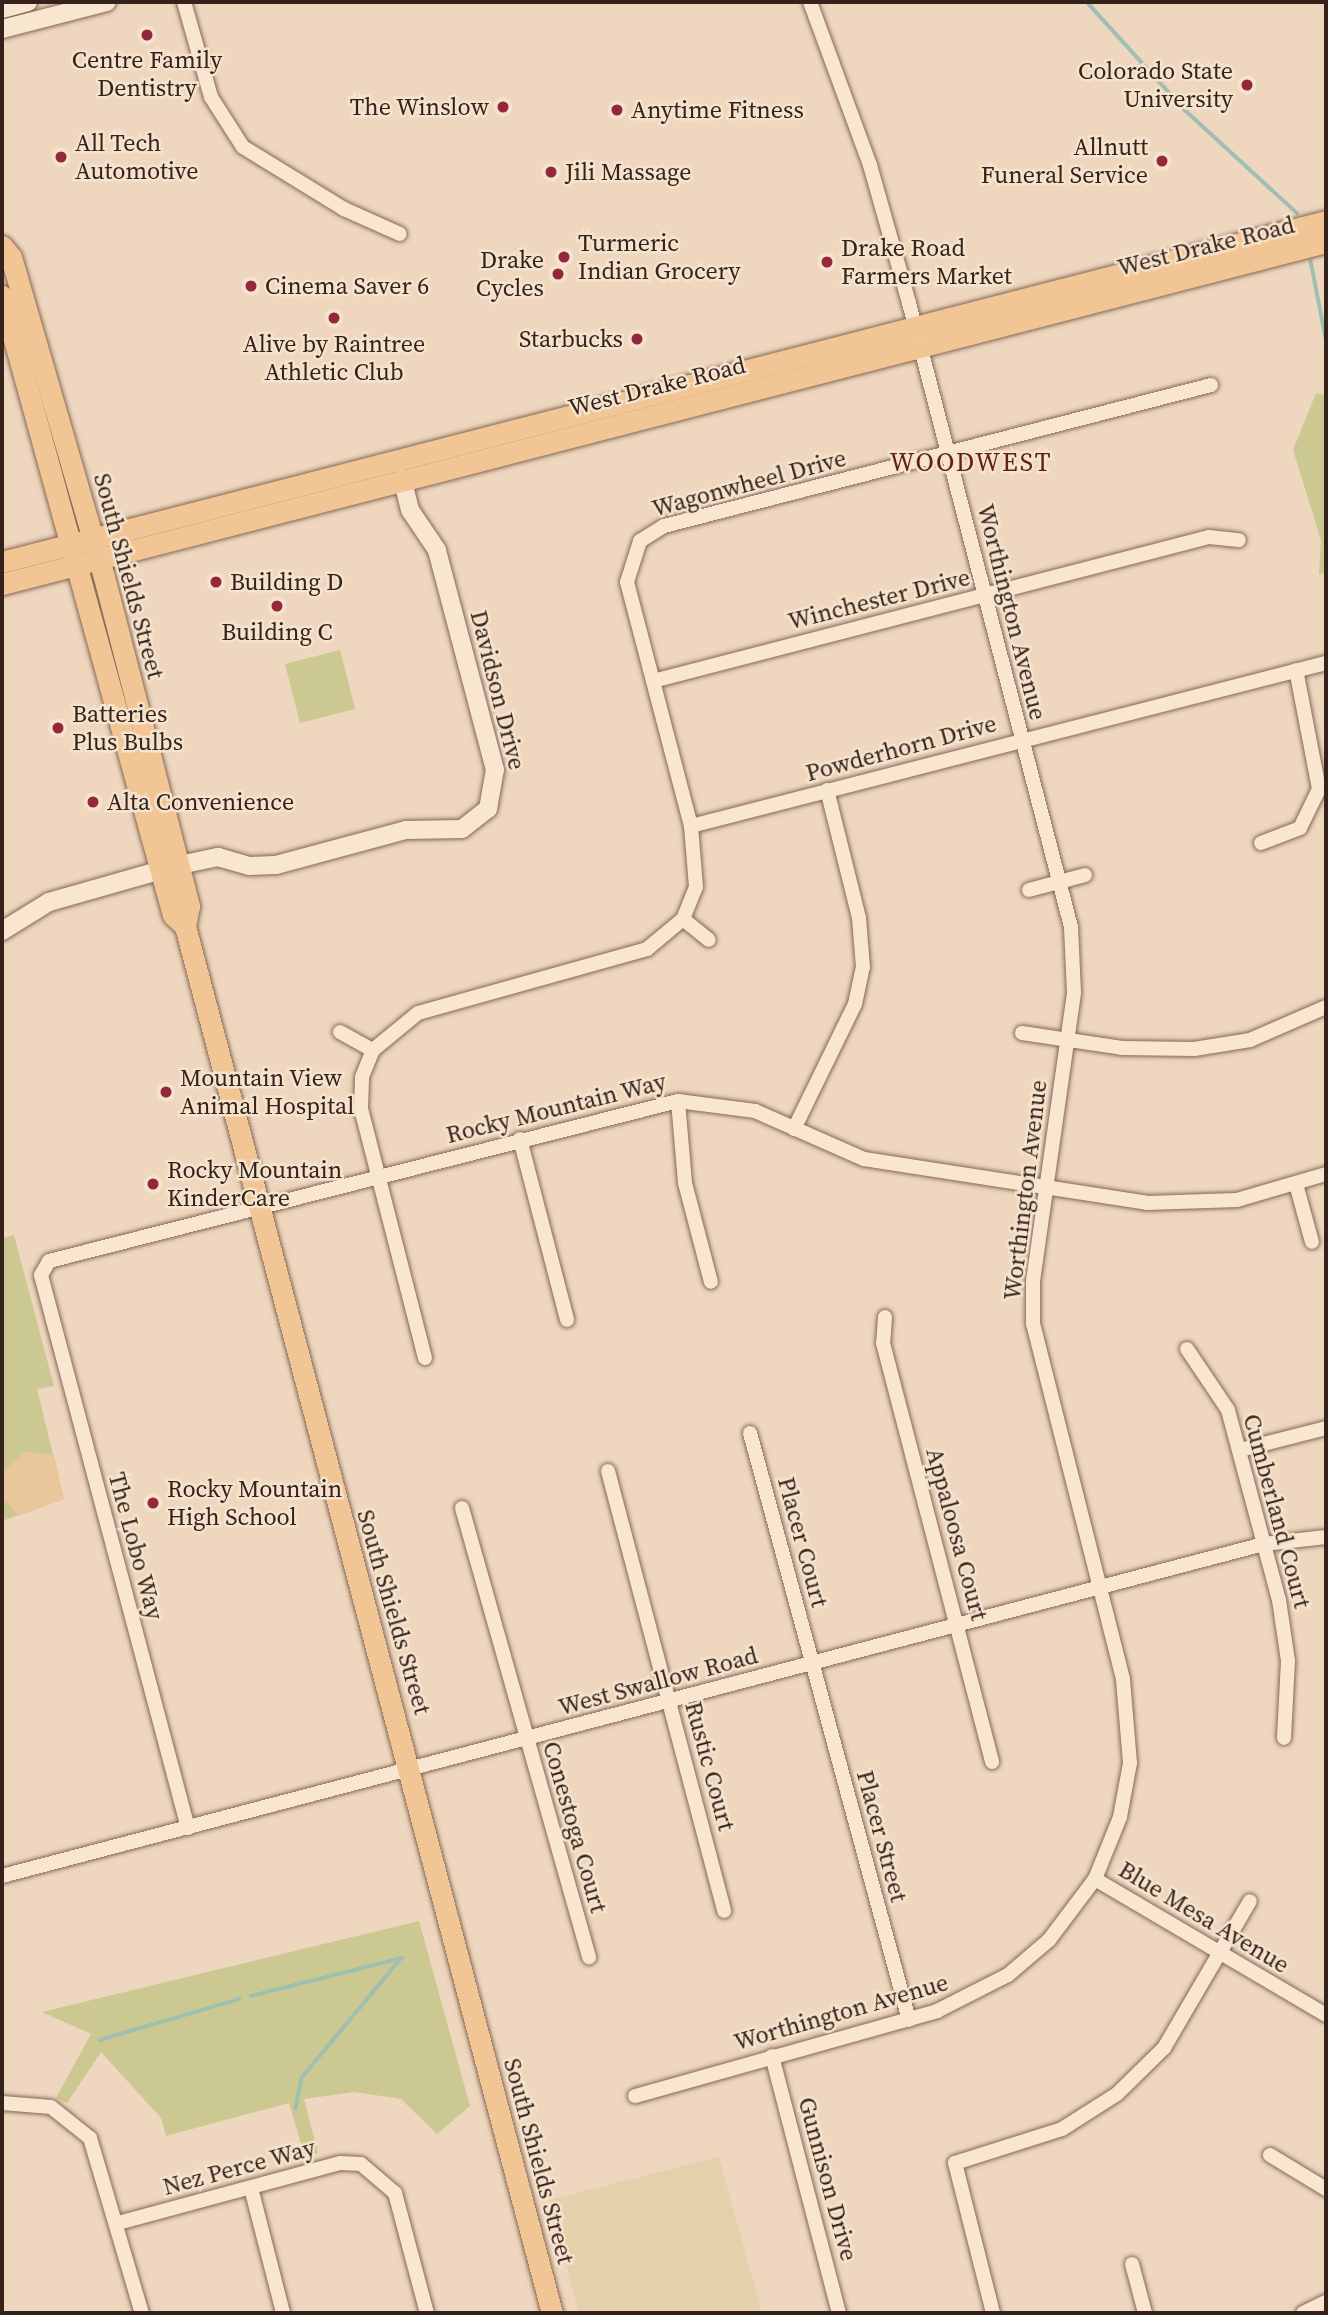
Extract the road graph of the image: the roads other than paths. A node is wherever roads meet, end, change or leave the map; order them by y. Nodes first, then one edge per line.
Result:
1 (28, 2) edge
2 (107, 2) edge
3 (184, 2) edge
4 (810, 2) edge
5 (2, 9) edge
6 (2, 29) edge
7 (1326, 221) edge
8 (400, 234) dead end
9 (1326, 242) edge
10 (2, 246) edge
11 (2, 283) edge
12 (2, 296) edge
13 (914, 323) junction
14 (920, 346) junction
15 (1211, 385) dead end
16 (49, 396) junction
17 (544, 419) junction
18 (949, 454) junction
19 (402, 479) junction
20 (1239, 540) dead end
21 (86, 552) junction
22 (2, 562) edge
23 (2, 584) edge
24 (983, 596) junction
25 (1326, 663) edge
26 (1296, 670) junction
27 (653, 681) junction
28 (123, 731) junction
29 (1021, 740) junction
30 (827, 790) junction
31 (162, 802) junction
32 (691, 825) junction
33 (1261, 843) dead end
34 (170, 867) junction
35 (1085, 875) dead end
36 (1060, 881) junction
37 (1029, 890) dead end
38 (683, 919) junction
39 (2, 931) edge
40 (709, 940) dead end
41 (1326, 1007) edge
42 (340, 1032) dead end
43 (1022, 1033) dead end
44 (1067, 1040) junction
45 (373, 1050) junction
46 (678, 1101) junction
47 (794, 1129) junction
48 (520, 1139) junction
49 (1326, 1174) edge
50 (378, 1176) junction
51 (1296, 1184) junction
52 (1046, 1187) junction
53 (259, 1208) junction
54 (1312, 1242) dead end
55 (41, 1275) joint
56 (711, 1282) dead end
57 (885, 1317) dead end
58 (567, 1320) dead end
59 (1186, 1349) dead end
60 (425, 1357) dead end
61 (1326, 1428) edge
62 (750, 1433) dead end
63 (1240, 1450) junction
64 (608, 1471) dead end
65 (462, 1508) dead end
66 (1326, 1538) edge
67 (1264, 1544) junction
68 (1099, 1587) junction
69 (957, 1625) junction
70 (812, 1663) junction
71 (669, 1701) junction
72 (1284, 1738) dead end
73 (525, 1739) junction
74 (992, 1762) dead end
75 (410, 1770) junction
76 (188, 1828) junction
77 (2, 1876) edge
78 (1095, 1880) junction
79 (1250, 1900) dead end
80 (724, 1911) dead end
81 (1220, 1954) junction
82 (589, 1957) dead end
83 (1326, 2015) edge
84 (909, 2020) junction
85 (772, 2056) junction
86 (635, 2096) dead end
87 (2, 2103) edge
88 (1270, 2155) dead end
89 (251, 2188) junction
90 (1326, 2189) edge
91 (118, 2223) junction
92 (1132, 2264) dead end
93 (1326, 2302) edge
94 (142, 2313) edge
95 (283, 2313) edge
96 (427, 2313) edge
97 (552, 2313) edge
98 (839, 2313) edge
99 (993, 2313) edge
100 (1145, 2313) edge
101 (1303, 2313) edge

1 - 5 street
2 - 6 street
3 - 8 street
4 - 13 street, Worthington Avenue
7 - 13 main road, West Drake Road
9 - 14 main road, West Drake Road
10 - 16 main road, South Shields Street
11 - 16 main road
12 - 21 main road, South Shields Street
13 - 14 street, Worthington Avenue
13 - 17 main road, West Drake Road
14 - 18 street, Worthington Avenue
14 - 19 main road, West Drake Road
15 - 18 street, Wagonwheel Drive
16 - 21 main road, South Shields Street
17 - 19 main road
17 - 21 main road, West Drake Road
18 - 24 street, Worthington Avenue
18 - 27 street, Wagonwheel Drive
19 - 21 main road, West Drake Road
19 - 34 street, Davidson Drive
20 - 24 street, Winchester Drive
21 - 22 main road, West Drake Road
21 - 23 main road, West Drake Road
21 - 28 main road, South Shields Street
21 - 31 main road, South Shields Street
24 - 27 street, Winchester Drive
24 - 29 street, Worthington Avenue
25 - 26 street, Powderhorn Drive
26 - 29 street, Powderhorn Drive
26 - 33 street
27 - 32 street, Wagonwheel Drive
28 - 31 main road
28 - 34 main road, South Shields Street
29 - 30 street, Powderhorn Drive
29 - 36 street, Worthington Avenue
30 - 32 street, Powderhorn Drive
30 - 47 street
31 - 34 main road, South Shields Street
32 - 38 street, Wagonwheel Drive
34 - 39 street, Davidson Drive
34 - 53 main road, South Shields Street
35 - 36 street
36 - 37 street
36 - 44 street, Worthington Avenue
38 - 40 street
38 - 45 street, Wagonwheel Drive
41 - 44 street
42 - 45 street
43 - 44 street
44 - 52 street, Worthington Avenue
45 - 50 street
46 - 47 street, Rocky Mountain Way
46 - 48 street, Rocky Mountain Way
46 - 56 street
47 - 52 street, Rocky Mountain Way
48 - 50 street, Rocky Mountain Way
48 - 58 street
49 - 51 street, Rocky Mountain Way
50 - 53 street, Rocky Mountain Way
50 - 60 street
51 - 52 street, Rocky Mountain Way
51 - 54 street
52 - 68 street, Worthington Avenue
53 - 55 street, Rocky Mountain Way
53 - 75 main road, South Shields Street
55 - 76 street, The Lobo Way
57 - 69 street, Appaloosa Court
59 - 63 street, Cumberland Court
61 - 63 street
62 - 70 street, Placer Court
63 - 67 street, Cumberland Court
64 - 71 street, Rustic Court
65 - 73 street, Conestoga Court
66 - 67 street, West Swallow Road
67 - 68 street, West Swallow Road
67 - 72 street, Cumberland Court
68 - 69 street, West Swallow Road
68 - 78 street, Worthington Avenue
69 - 70 street, West Swallow Road
69 - 74 street, Appaloosa Court
70 - 71 street, West Swallow Road
70 - 84 street, Placer Street
71 - 73 street, West Swallow Road
71 - 80 street, Rustic Court
73 - 75 street, West Swallow Road
73 - 82 street, Conestoga Court
75 - 76 street, West Swallow Road
75 - 97 main road, South Shields Street
76 - 77 street, West Swallow Road
78 - 81 street, Blue Mesa Avenue
78 - 84 street, Worthington Avenue
79 - 81 street
81 - 83 street, Blue Mesa Avenue
81 - 99 street
84 - 85 street, Worthington Avenue
85 - 86 street, Worthington Avenue
85 - 98 street, Gunnison Drive
87 - 91 street
88 - 90 street
89 - 91 street, Nez Perce Way
89 - 95 street
89 - 96 street, Nez Perce Way
91 - 94 street
92 - 100 street
93 - 101 street

